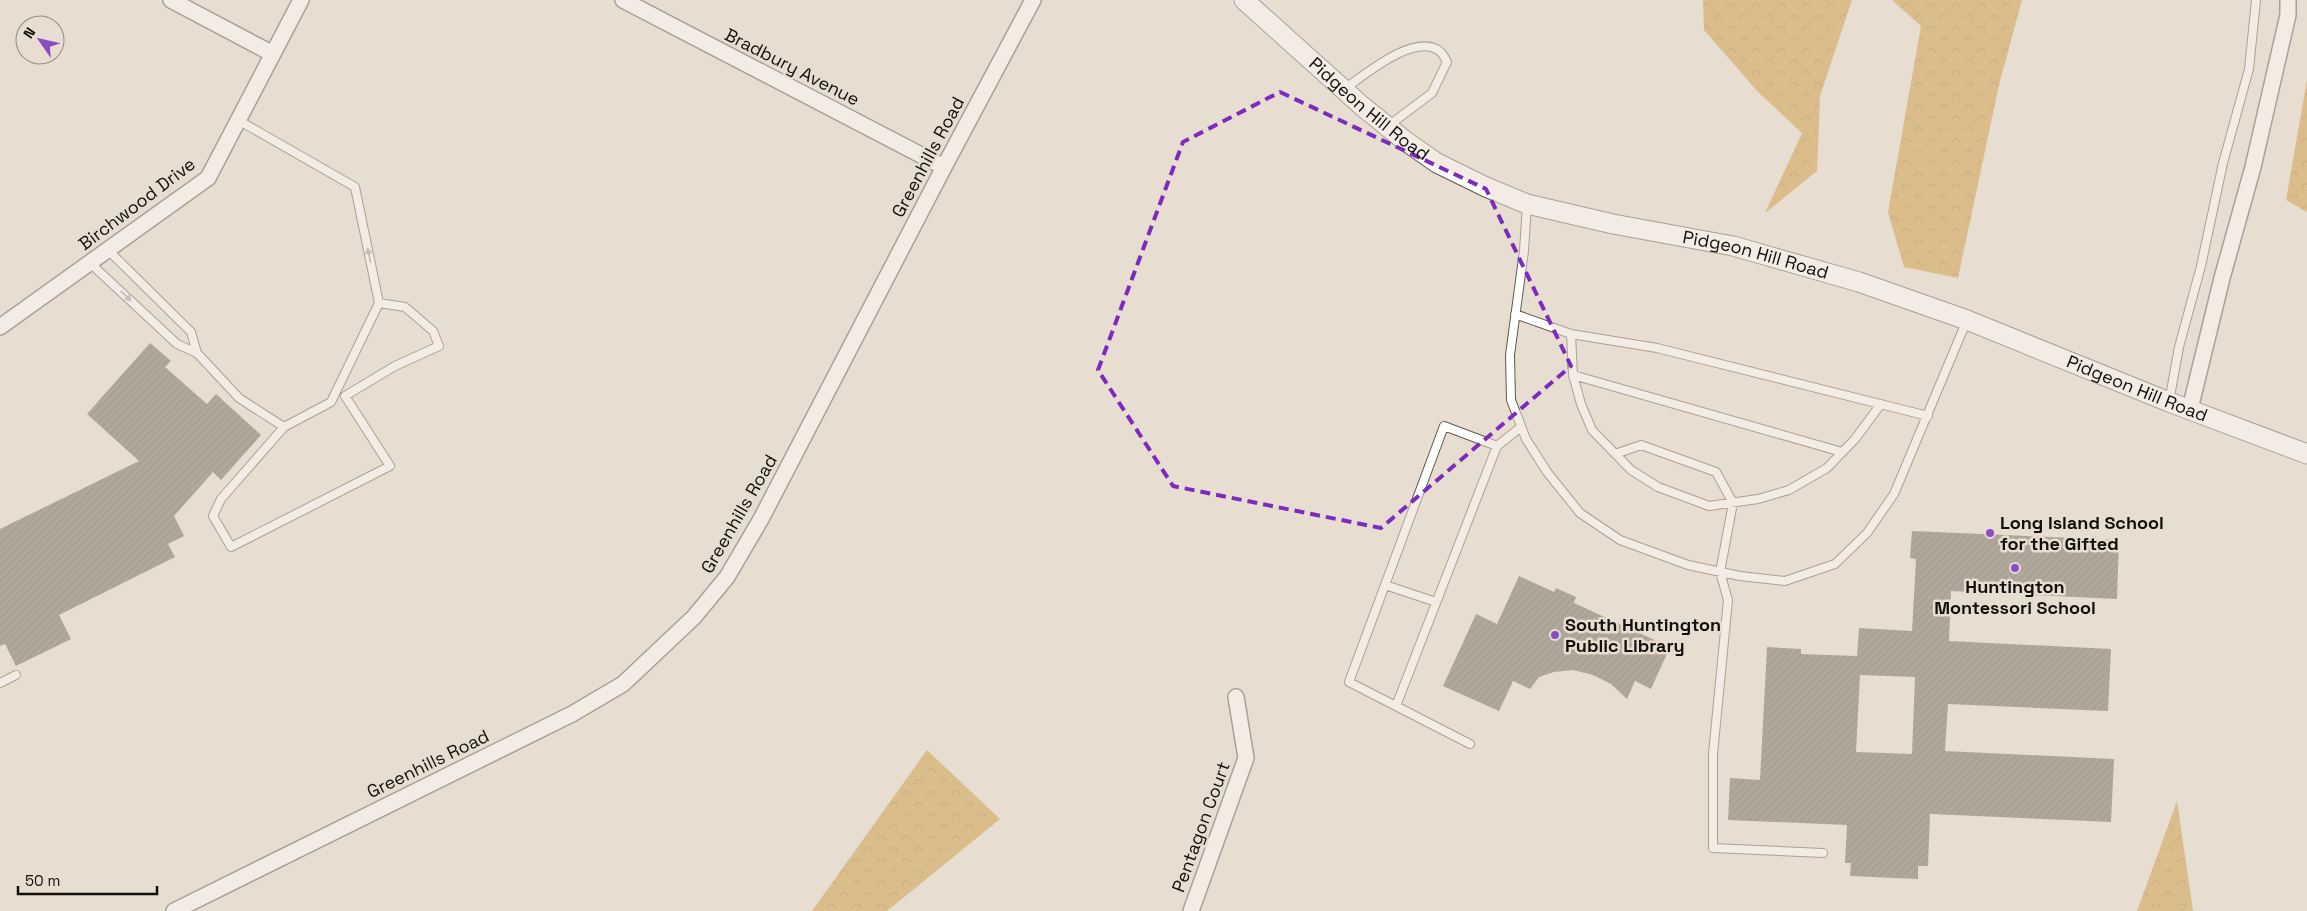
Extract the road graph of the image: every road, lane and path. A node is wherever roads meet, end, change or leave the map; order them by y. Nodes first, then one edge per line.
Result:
1 (171, 0) edge
2 (301, 0) edge
3 (624, 0) edge
4 (1033, 0) edge
5 (1244, 0) edge
6 (2256, 0) edge
7 (2288, 0) edge
8 (273, 54) junction
9 (1344, 89) junction
10 (238, 120) junction
11 (1388, 126) junction
12 (944, 166) junction
13 (1527, 204) junction
14 (108, 250) junction
15 (90, 262) junction
16 (379, 303) junction
17 (1515, 314) junction
18 (1967, 320) junction
19 (0, 327) edge
20 (1571, 334) junction
21 (197, 353) junction
22 (1573, 375) junction
23 (2169, 402) junction
24 (1881, 404) junction
25 (2190, 410) junction
26 (1928, 416) junction
27 (284, 426) junction
28 (1521, 427) junction
29 (1497, 446) junction
30 (1842, 452) junction
31 (1615, 454) junction
32 (2307, 454) edge
33 (1733, 503) junction
34 (1720, 572) junction
35 (1385, 585) junction
36 (1436, 602) junction
37 (16, 675) dead end
38 (0, 683) edge
39 (1236, 697) dead end
40 (1396, 706) junction
41 (1470, 744) dead end
42 (1824, 853) dead end
43 (174, 911) edge
44 (1191, 911) edge

1 - 8 street
2 - 8 street, Birchwood Drive
3 - 12 street, Bradbury Avenue
4 - 12 street, Greenhills Road
5 - 9 street, Pidgeon Hill Road
6 - 23 lane
7 - 25 street
8 - 10 street, Birchwood Drive
9 - 11 street, Pidgeon Hill Road
9 - 11 lane
10 - 14 street, Birchwood Drive
16 -> 10 lane
11 - 13 street, Pidgeon Hill Road
12 - 43 street, Greenhills Road
13 - 17 lane
13 - 18 street, Pidgeon Hill Road
14 - 15 street, Birchwood Drive
14 - 21 lane
15 - 19 street, Birchwood Drive
15 -> 21 lane
16 - 27 lane
16 - 27 lane
17 - 20 lane
17 - 28 lane
18 - 23 street, Pidgeon Hill Road
18 - 26 lane
20 - 22 lane
20 - 24 lane
21 - 27 lane
22 - 30 lane
22 - 31 lane
23 - 25 street, Pidgeon Hill Road
24 - 26 lane
24 - 30 lane
25 - 32 street, Pidgeon Hill Road
26 - 34 lane
28 - 29 lane
28 - 34 lane
29 - 35 lane
29 - 36 lane
30 - 33 lane
31 - 33 lane
31 - 33 lane
33 - 34 lane
34 - 42 lane
35 - 36 lane
35 - 40 lane
36 - 40 lane
37 - 38 lane
39 - 44 street, Pentagon Court
40 - 41 lane

